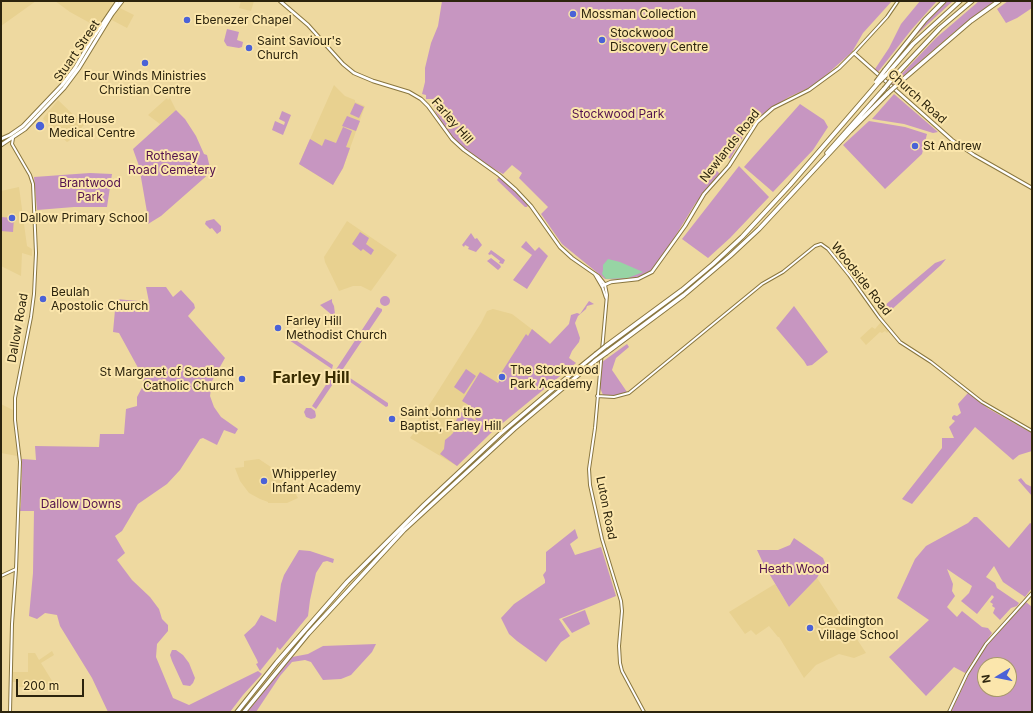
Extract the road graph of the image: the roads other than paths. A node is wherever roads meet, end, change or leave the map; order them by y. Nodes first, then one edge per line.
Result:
1 (118, 1) edge
2 (122, 1) edge
3 (280, 1) edge
4 (898, 1) edge
5 (944, 1) edge
6 (960, 1) edge
7 (972, 1) edge
8 (1000, 1) edge
9 (854, 53) junction
10 (886, 71) junction
11 (13, 138) junction
12 (1, 139) edge
13 (5, 142) junction
14 (12, 144) junction
15 (1, 145) edge
16 (1032, 188) edge
17 (786, 199) junction
18 (595, 274) junction
19 (602, 279) junction
20 (611, 282) junction
21 (604, 285) junction
22 (597, 396) junction
23 (1032, 431) edge
24 (16, 570) junction
25 (1, 576) edge
26 (1032, 593) edge
27 (10, 712) edge
28 (237, 712) edge
29 (244, 712) edge
30 (644, 712) edge
31 (949, 712) edge

1 - 12 highway, Stuart Street
2 - 11 highway, Stuart Street
3 - 18 main road, Farley Hill
4 - 9 street, Newlands Road
5 - 10 highway
6 - 10 highway
7 - 17 highway, bridge
8 - 17 highway, bridge
9 - 16 main road, Church Road
9 - 20 main road, Newlands Road
10 - 28 highway, bridge
11 - 13 highway, Stuart Street
11 - 14 street
13 - 14 street
13 - 15 highway, Stuart Street
14 - 24 street, Dallow Road
17 - 29 highway, bridge
18 - 19 main road, Farley Hill
18 - 21 main road, Farley Hill
19 - 20 main road
19 - 21 main road, Farley Hill
20 - 21 main road, Newlands Road
21 - 22 street, Luton Road
22 - 23 street, Woodside Road
22 - 30 street, Luton Road
24 - 25 street
24 - 27 street, Dallow Road
26 - 31 street

